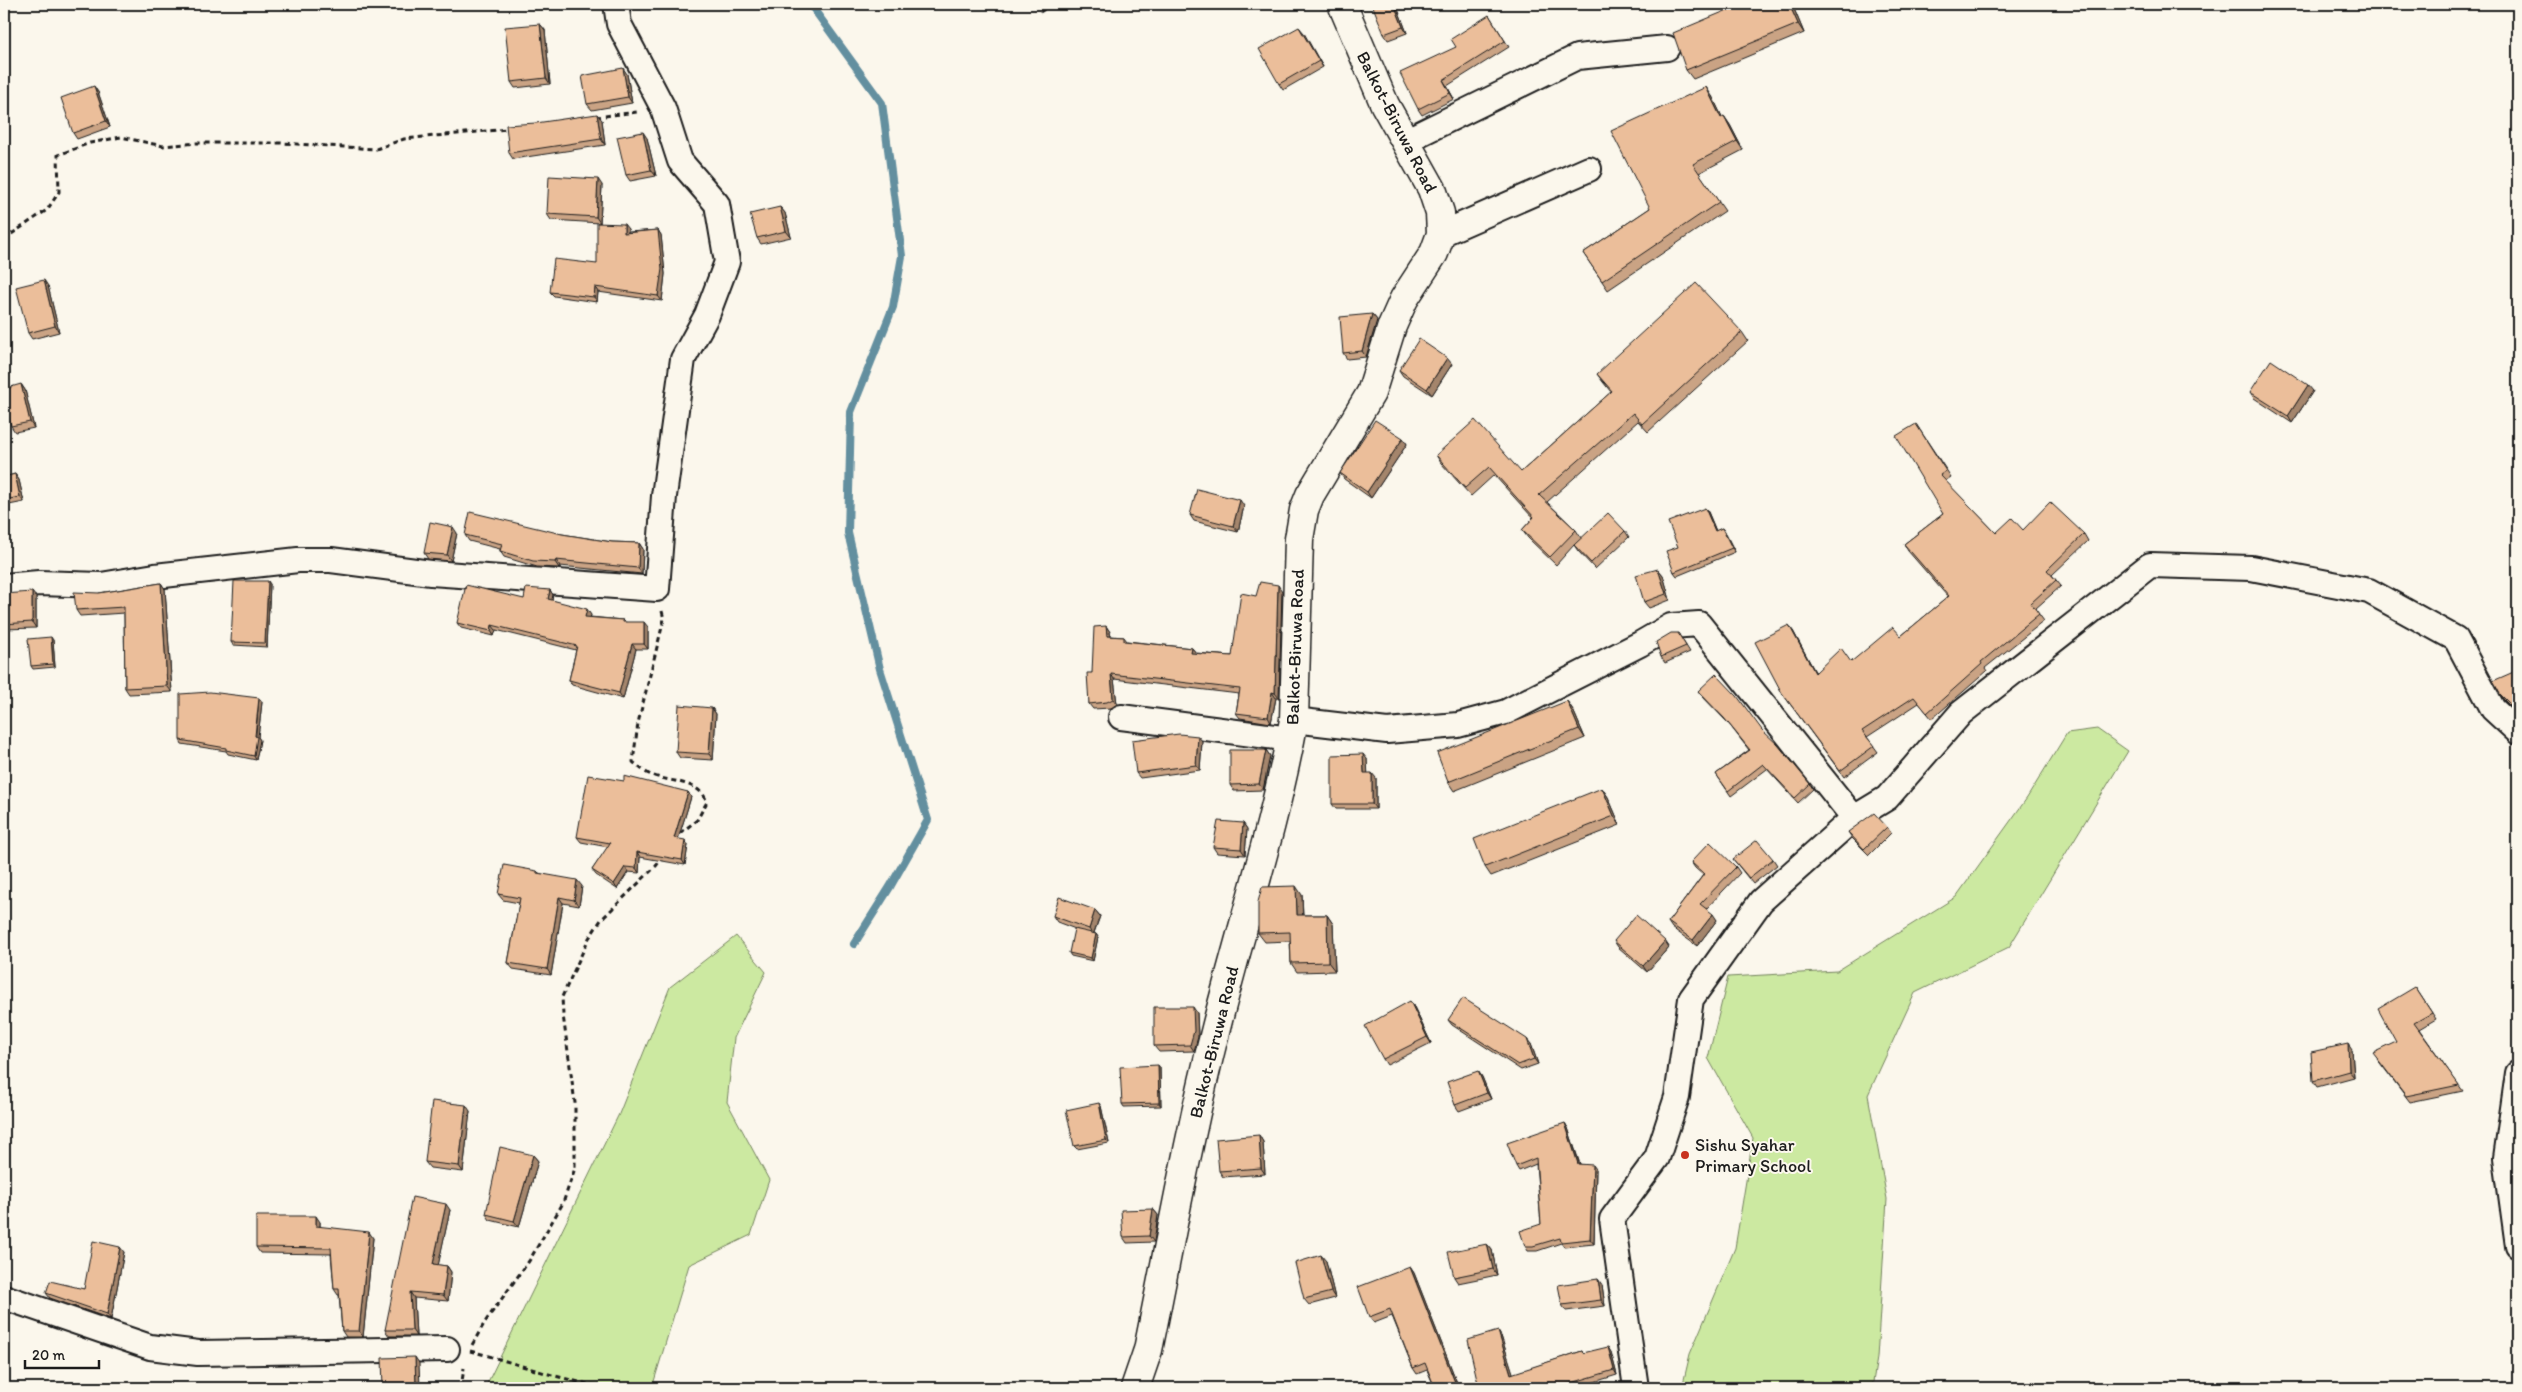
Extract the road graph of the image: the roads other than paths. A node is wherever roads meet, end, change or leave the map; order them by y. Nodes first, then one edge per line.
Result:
1 (616, 4) edge
2 (1342, 4) edge
3 (1667, 48) dead end
4 (1404, 141) junction
5 (1589, 169) dead end
6 (1441, 234) junction
7 (4, 586) edge
8 (1120, 717) dead end
9 (1292, 729) junction
10 (2518, 732) edge
11 (1854, 818) junction
12 (2518, 1073) edge
13 (2518, 1246) edge
14 (4, 1297) edge
15 (462, 1355) road end
16 (1135, 1388) edge
17 (1636, 1388) edge

1 - 7 street
2 - 4 main road, Balkot-Biruwa Road
3 - 4 street
4 - 6 main road, Balkot-Biruwa Road
5 - 6 street
6 - 9 main road, Balkot-Biruwa Road
8 - 9 street
9 - 11 street
9 - 16 main road, Balkot-Biruwa Road
10 - 11 street
11 - 17 street
12 - 13 street
14 - 15 street

